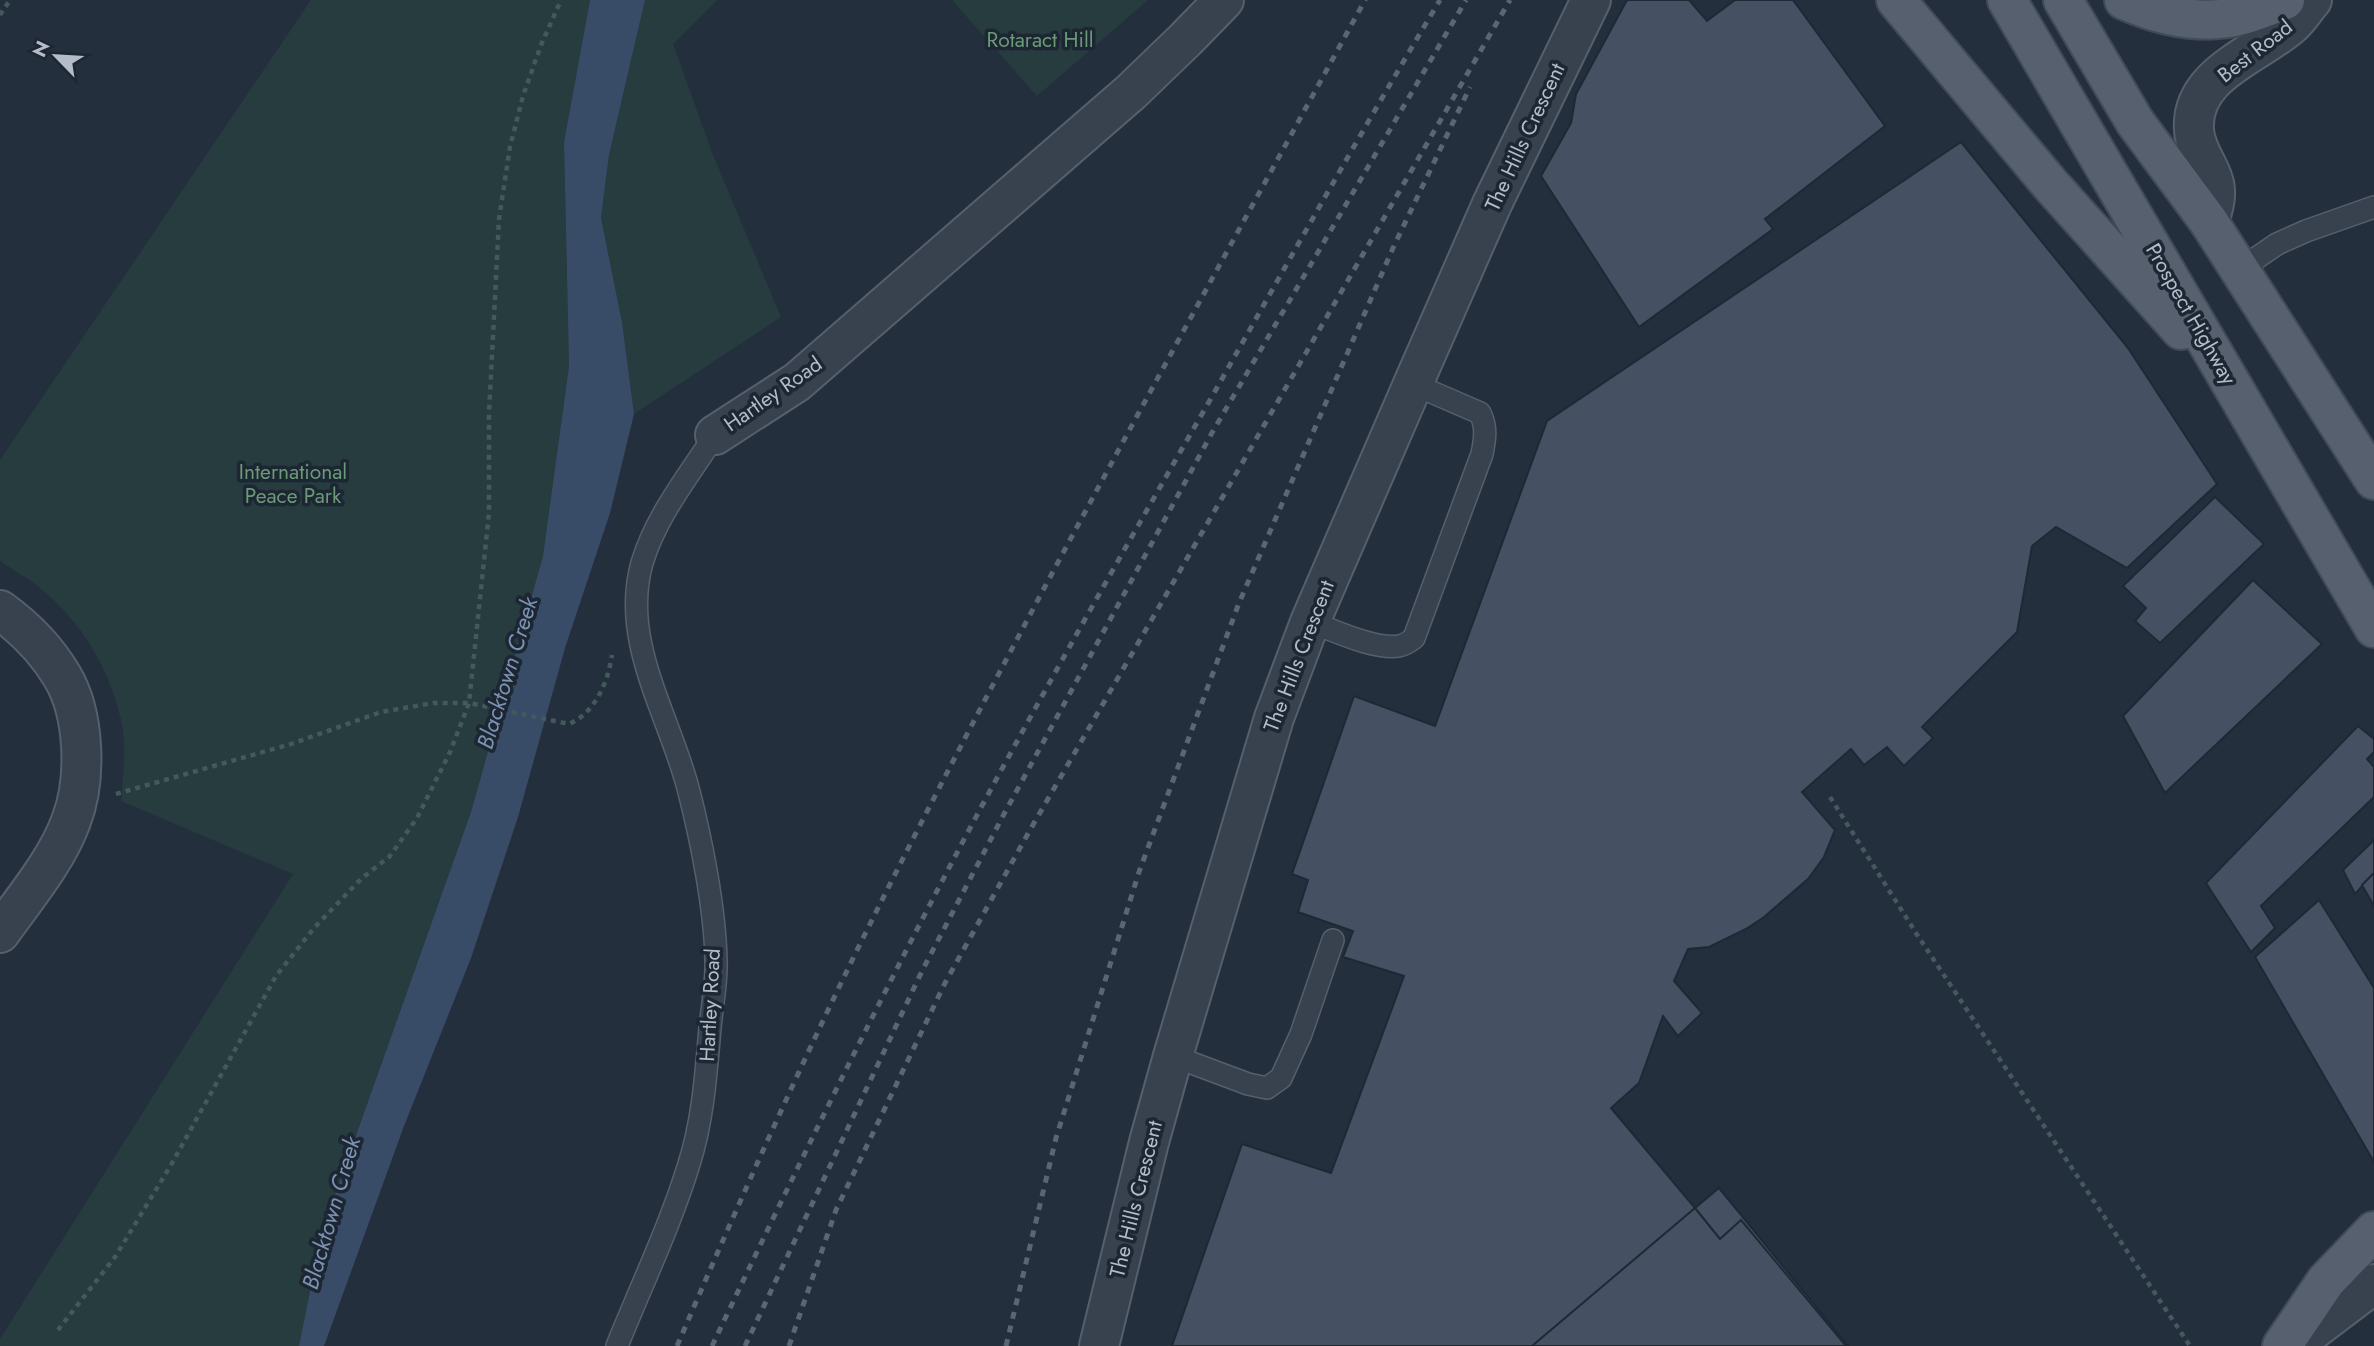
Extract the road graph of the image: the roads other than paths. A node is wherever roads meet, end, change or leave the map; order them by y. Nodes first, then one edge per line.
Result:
1 (1224, 0) edge
2 (1591, 0) edge
3 (1896, 0) edge
4 (2007, 0) edge
5 (2063, 0) edge
6 (2124, 0) edge
7 (2286, 0) edge
8 (2312, 0) edge
9 (2374, 207) edge
10 (2209, 222) junction
11 (2239, 270) junction
12 (1413, 384) junction
13 (2236, 392) junction
14 (715, 435) joint
15 (2374, 480) edge
16 (0, 610) edge
17 (1310, 621) junction
18 (2374, 628) edge
19 (0, 933) edge
20 (1333, 940) dead end
21 (1173, 1056) junction
22 (2374, 1231) edge
23 (2374, 1284) edge
24 (617, 1346) edge
25 (1099, 1346) edge
26 (2282, 1346) edge
27 (2292, 1346) edge

1 - 14 street, Hartley Road
2 - 12 street, The Hills Crescent
3 - 13 main road
4 - 13 main road, Prospect Highway
5 - 10 main road
6 - 7 main road
8 - 10 street, Best Road
9 - 11 lane
10 - 11 main road
11 - 15 main road
12 - 17 street, The Hills Crescent
12 - 17 lane
13 - 18 main road, Prospect Highway
14 - 24 lane, Hartley Road
16 - 19 street
17 - 21 street, The Hills Crescent
20 - 21 lane
21 - 25 street, The Hills Crescent
22 - 26 main road
23 - 27 street

